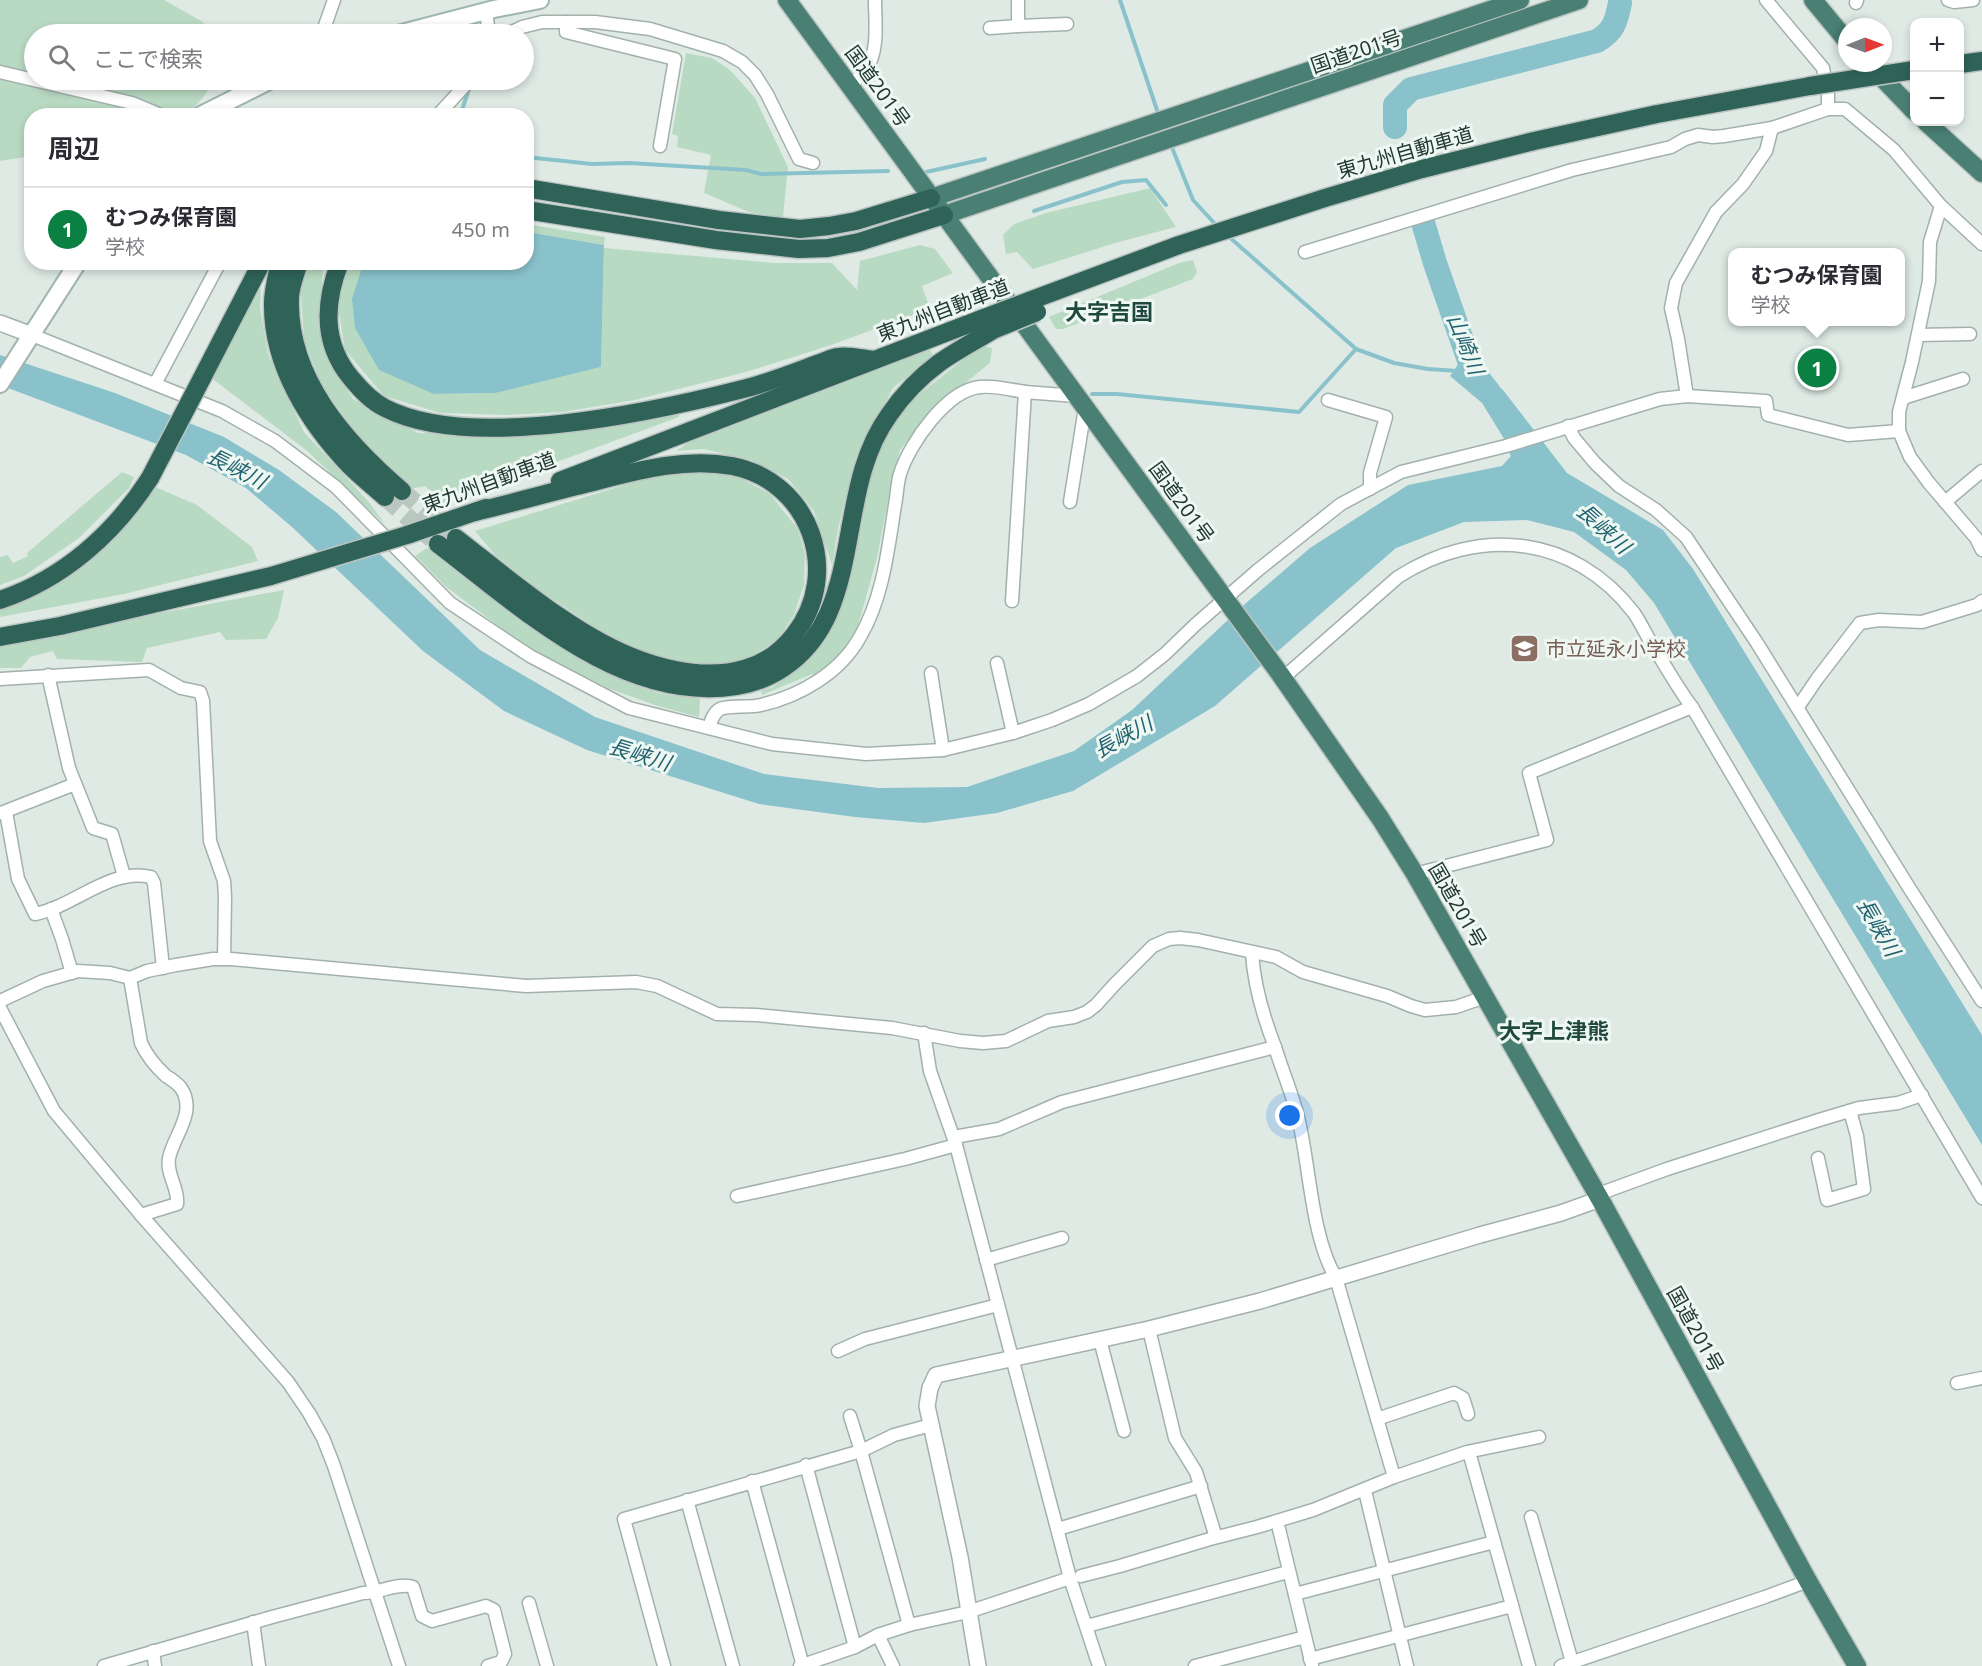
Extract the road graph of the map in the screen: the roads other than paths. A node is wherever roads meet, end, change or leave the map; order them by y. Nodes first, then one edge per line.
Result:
1 (334, 0) edge
2 (540, 0) edge
3 (787, 0) edge
4 (875, 0) edge
5 (1018, 0) edge
6 (1520, 0) edge
7 (1579, 0) edge
8 (1766, 0) edge
9 (1813, 0) edge
10 (1948, 0) edge
11 (1973, 0) edge
12 (486, 11) junction
13 (566, 22) junction
14 (326, 24) edge
15 (436, 24) edge
16 (488, 24) edge
17 (534, 24) edge
18 (1068, 24) dead end
19 (1018, 26) junction
20 (990, 28) dead end
21 (1838, 31) edge
22 (1982, 61) edge
23 (1964, 63) edge
24 (1910, 71) edge
25 (0, 72) edge
26 (1877, 72) edge
27 (24, 78) edge
28 (850, 86) junction
29 (77, 90) edge
30 (251, 90) edge
31 (461, 90) edge
32 (1910, 107) edge
33 (144, 108) edge
34 (215, 108) edge
35 (444, 108) edge
36 (1828, 109) junction
37 (1930, 126) edge
38 (1772, 128) junction
39 (660, 146) dead end
40 (813, 163) dead end
41 (1982, 173) edge
42 (534, 189) edge
43 (932, 198) junction
44 (1941, 206) junction
45 (534, 211) edge
46 (944, 215) junction
47 (1982, 244) edge
48 (1305, 252) dead end
49 (73, 270) edge
50 (216, 270) edge
51 (258, 270) edge
52 (279, 270) edge
53 (297, 270) edge
54 (337, 270) edge
55 (0, 323) edge
56 (988, 324) junction
57 (1970, 334) dead end
58 (1918, 335) junction
59 (32, 336) junction
60 (874, 360) junction
61 (1963, 379) dead end
62 (0, 384) edge
63 (156, 384) junction
64 (1025, 392) junction
65 (1687, 396) junction
66 (1903, 398) junction
67 (1328, 400) dead end
68 (1081, 402) junction
69 (1568, 426) junction
70 (1899, 431) junction
71 (1982, 471) edge
72 (1370, 489) junction
73 (1070, 502) dead end
74 (1945, 502) junction
75 (475, 512) junction
76 (1982, 550) edge
77 (0, 600) edge
78 (1012, 601) dead end
79 (1982, 601) edge
80 (1228, 603) junction
81 (0, 637) edge
82 (997, 663) dead end
83 (931, 674) dead end
84 (48, 675) junction
85 (1281, 676) junction
86 (0, 679) edge
87 (1692, 707) junction
88 (1798, 707) junction
89 (709, 728) junction
90 (1013, 733) junction
91 (943, 750) junction
92 (75, 784) junction
93 (3, 813) edge
94 (1415, 874) junction
95 (124, 876) junction
96 (51, 909) junction
97 (1252, 953) junction
98 (224, 959) junction
99 (163, 968) junction
100 (72, 973) junction
101 (130, 978) junction
102 (1485, 997) junction
103 (0, 1001) edge
104 (1982, 1001) edge
105 (0, 1008) edge
106 (924, 1033) junction
107 (1275, 1047) junction
108 (1922, 1095) junction
109 (1850, 1111) junction
110 (955, 1141) junction
111 (1818, 1158) dead end
112 (737, 1196) dead end
113 (1982, 1198) edge
114 (1600, 1199) junction
115 (141, 1215) junction
116 (1062, 1238) dead end
117 (986, 1260) junction
118 (1336, 1278) junction
119 (998, 1305) junction
120 (1149, 1329) junction
121 (1100, 1340) junction
122 (838, 1351) dead end
123 (1014, 1359) junction
124 (1982, 1378) edge
125 (1957, 1383) dead end
126 (1468, 1414) dead end
127 (850, 1416) dead end
128 (1377, 1419) junction
129 (931, 1425) junction
130 (1124, 1431) dead end
131 (1539, 1437) dead end
132 (861, 1451) junction
133 (1471, 1459) dead end
134 (806, 1465) junction
135 (1394, 1477) junction
136 (752, 1481) junction
137 (1201, 1486) junction
138 (1366, 1495) dead end
139 (687, 1500) junction
140 (1531, 1517) dead end
141 (1058, 1528) junction
142 (1279, 1529) dead end
143 (1214, 1531) dead end
144 (1494, 1542) junction
145 (1288, 1572) junction
146 (1385, 1572) junction
147 (1076, 1577) junction
148 (1808, 1581) junction
149 (375, 1593) junction
150 (1295, 1594) junction
151 (530, 1603) dead end
152 (1512, 1606) junction
153 (968, 1612) junction
154 (253, 1622) junction
155 (909, 1625) junction
156 (1087, 1626) junction
157 (878, 1635) junction
158 (1400, 1636) junction
159 (1305, 1637) junction
160 (855, 1647) junction
161 (153, 1651) junction
162 (1311, 1663) edge
163 (1567, 1664) edge
164 (104, 1666) edge
165 (155, 1666) edge
166 (259, 1666) edge
167 (399, 1666) edge
168 (488, 1666) edge
169 (547, 1666) edge
170 (664, 1666) edge
171 (733, 1666) edge
172 (802, 1666) edge
173 (893, 1666) edge
174 (978, 1666) edge
175 (1099, 1666) edge
176 (1195, 1666) edge
177 (1407, 1666) edge
178 (1529, 1666) edge
179 (1857, 1666) edge

1 - 14 street
2 - 12 main road
3 - 28 highway, 国道201号
4 - 28 street
5 - 19 street
6 - 43 highway, 国道201号
7 - 46 highway, 国道201号
8 - 36 street
9 - 21 highway
10 - 11 street
12 - 15 main road
12 - 16 street
13 - 17 street
13 - 39 street
13 - 40 street
18 - 19 street
19 - 20 street
22 - 23 highway
24 - 56 highway, 東九州自動車道, bridge
25 - 27 street
26 - 32 highway
28 - 43 highway, 国道201号
29 - 33 street
30 - 34 main road
31 - 35 street
36 - 38 street
36 - 44 street
37 - 41 highway
38 - 48 street
38 - 65 street
42 - 43 highway
43 - 46 highway, 国道201号
44 - 47 street
44 - 58 street
45 - 46 highway
46 - 68 highway, 国道201号
49 - 59 main road
50 - 63 street
51 - 77 highway, bridge
52 - 53 highway
54 - 60 highway
55 - 59 street
56 - 60 highway, 東九州自動車道
56 - 75 highway
57 - 58 street
58 - 66 street
59 - 62 main road
59 - 63 street
60 - 75 highway, 東九州自動車道
61 - 66 street
63 - 89 street
64 - 68 street
64 - 78 street
64 - 89 street
65 - 69 street
65 - 70 street
66 - 70 street
67 - 72 street
68 - 73 street
68 - 80 highway, 国道201号
69 - 72 street
69 - 88 street
70 - 74 street
71 - 74 street
72 - 80 street
74 - 76 street
75 - 81 highway, 東九州自動車道, bridge
79 - 88 street
80 - 85 highway, 国道201号
80 - 90 street
82 - 90 street
83 - 91 street
84 - 86 street
84 - 92 street
84 - 98 street
85 - 87 street
85 - 94 highway, 国道201号
87 - 94 street
87 - 108 street
88 - 104 street
89 - 91 street
90 - 91 street
92 - 93 street
92 - 95 street
93 - 96 street
94 - 102 highway, 国道201号
95 - 96 street
95 - 99 street
96 - 100 street
97 - 102 street
97 - 106 street
97 - 107 street
98 - 99 street
98 - 106 street
99 - 101 street
100 - 101 street
100 - 103 street
101 - 115 street
102 - 114 highway, 国道201号
105 - 115 street
106 - 110 street
107 - 110 street
107 - 118 street
108 - 109 street
108 - 113 street
109 - 111 street
109 - 114 street
110 - 112 street
110 - 117 street
114 - 118 street
114 - 148 highway, 国道201号
115 - 149 street
116 - 117 street
117 - 119 street
118 - 120 street
118 - 128 street
119 - 122 street
119 - 123 street
120 - 121 street
120 - 137 street
121 - 123 street
121 - 130 street
123 - 129 street
123 - 141 street
124 - 125 street
126 - 128 street
127 - 132 street
128 - 135 street
129 - 132 street
129 - 153 street
131 - 135 street
132 - 134 street
132 - 155 street
133 - 144 street
134 - 136 street
134 - 160 street
135 - 147 street
136 - 139 street
136 - 172 street
137 - 141 street
137 - 143 street
138 - 146 street
139 - 170 street
139 - 171 street
140 - 163 street
141 - 147 street
142 - 145 street
144 - 146 street
144 - 152 street
145 - 150 street
145 - 156 street
146 - 150 street
146 - 158 street
147 - 153 street
147 - 156 street
148 - 163 street
148 - 179 highway, 国道201号
149 - 154 street
149 - 167 street
149 - 168 street
150 - 159 street
151 - 169 street
152 - 158 street
152 - 178 street
153 - 155 street
153 - 174 street
154 - 161 street
154 - 166 street
155 - 157 street
156 - 175 street
157 - 160 street
157 - 173 street
158 - 162 street
158 - 177 street
159 - 162 street
159 - 176 street
160 - 172 street
161 - 164 street
161 - 165 street

